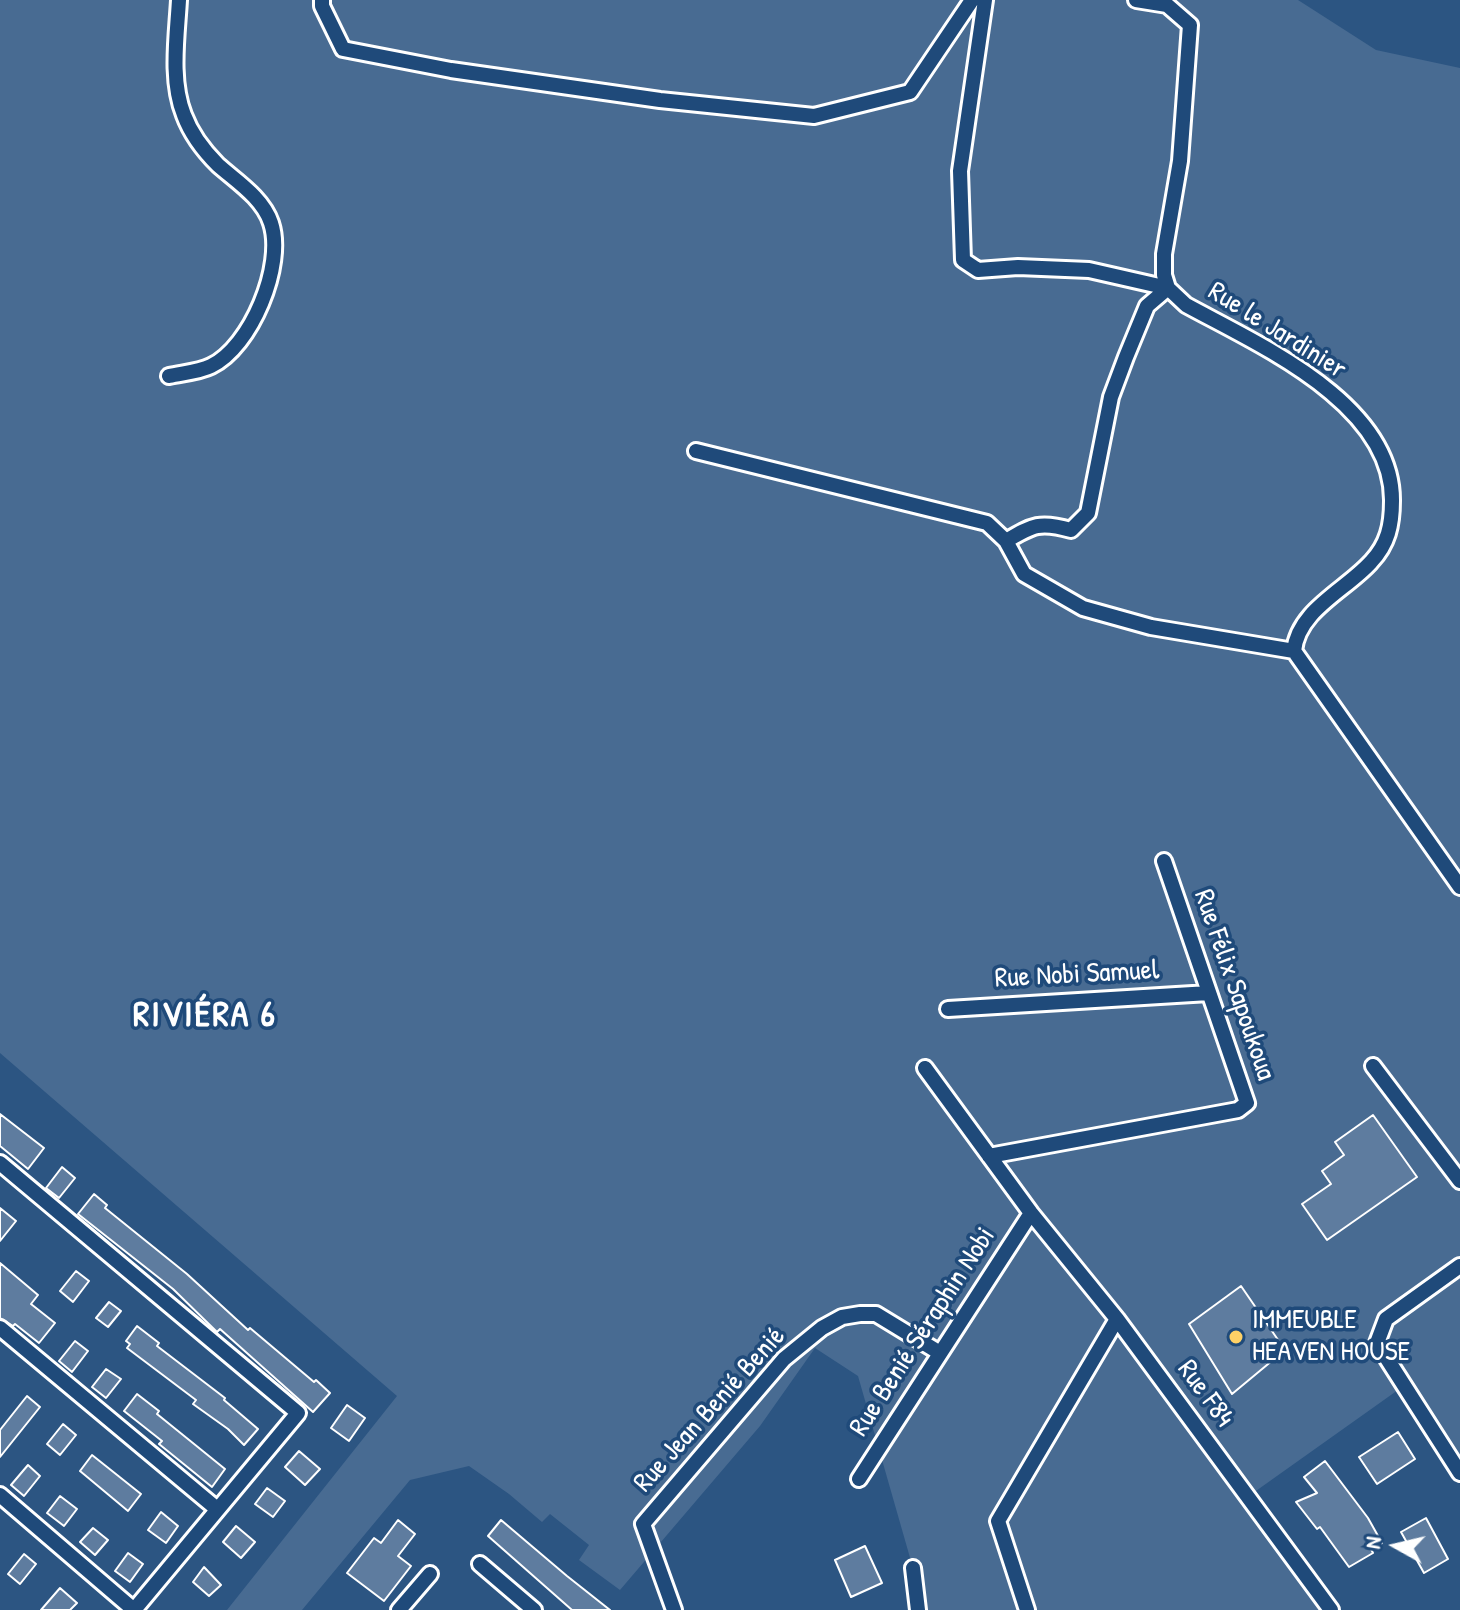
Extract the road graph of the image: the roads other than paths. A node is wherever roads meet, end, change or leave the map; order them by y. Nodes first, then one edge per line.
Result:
1 (179, 0) edge
2 (322, 0) edge
3 (972, 0) edge
4 (985, 0) edge
5 (1136, 0) edge
6 (1168, 288) junction
7 (169, 376) dead end
8 (696, 451) dead end
9 (1006, 541) junction
10 (1294, 651) junction
11 (1164, 861) dead end
12 (1460, 887) edge
13 (1209, 993) junction
14 (948, 1009) dead end
15 (1373, 1066) dead end
16 (925, 1068) dead end
17 (989, 1156) junction
18 (0, 1163) edge
19 (1460, 1181) edge
20 (1031, 1213) junction
21 (1460, 1266) edge
22 (1117, 1319) junction
23 (0, 1328) edge
24 (940, 1353) junction
25 (1460, 1473) edge
26 (859, 1479) dead end
27 (0, 1495) edge
28 (217, 1509) junction
29 (480, 1564) dead end
30 (913, 1568) dead end
31 (430, 1574) dead end
32 (399, 1610) edge
33 (534, 1610) edge
34 (674, 1610) edge
35 (918, 1610) edge
36 (1027, 1610) edge
37 (1331, 1610) edge

1 - 7 street
2 - 3 street
4 - 6 street
5 - 6 street, Rue le Jardinier
6 - 9 street
6 - 10 street, Rue le Jardinier
8 - 9 street
9 - 10 street
10 - 12 street
11 - 13 street, Rue Félix Sapoukoua
13 - 14 street, Rue Nobi Samuel
13 - 17 street, Rue Félix Sapoukoua
15 - 19 street
16 - 17 street, Rue F84
17 - 20 street, Rue F84
18 - 28 street
20 - 22 street, Rue F84
20 - 24 street, Rue Benié Séraphin Nobi
21 - 25 street
22 - 36 street
22 - 37 street, Rue F84
23 - 28 street
24 - 26 street, Rue Benié Séraphin Nobi
24 - 34 street, Rue Jean Benié Benié
27 - 28 street
29 - 33 street
30 - 35 street
31 - 32 street

